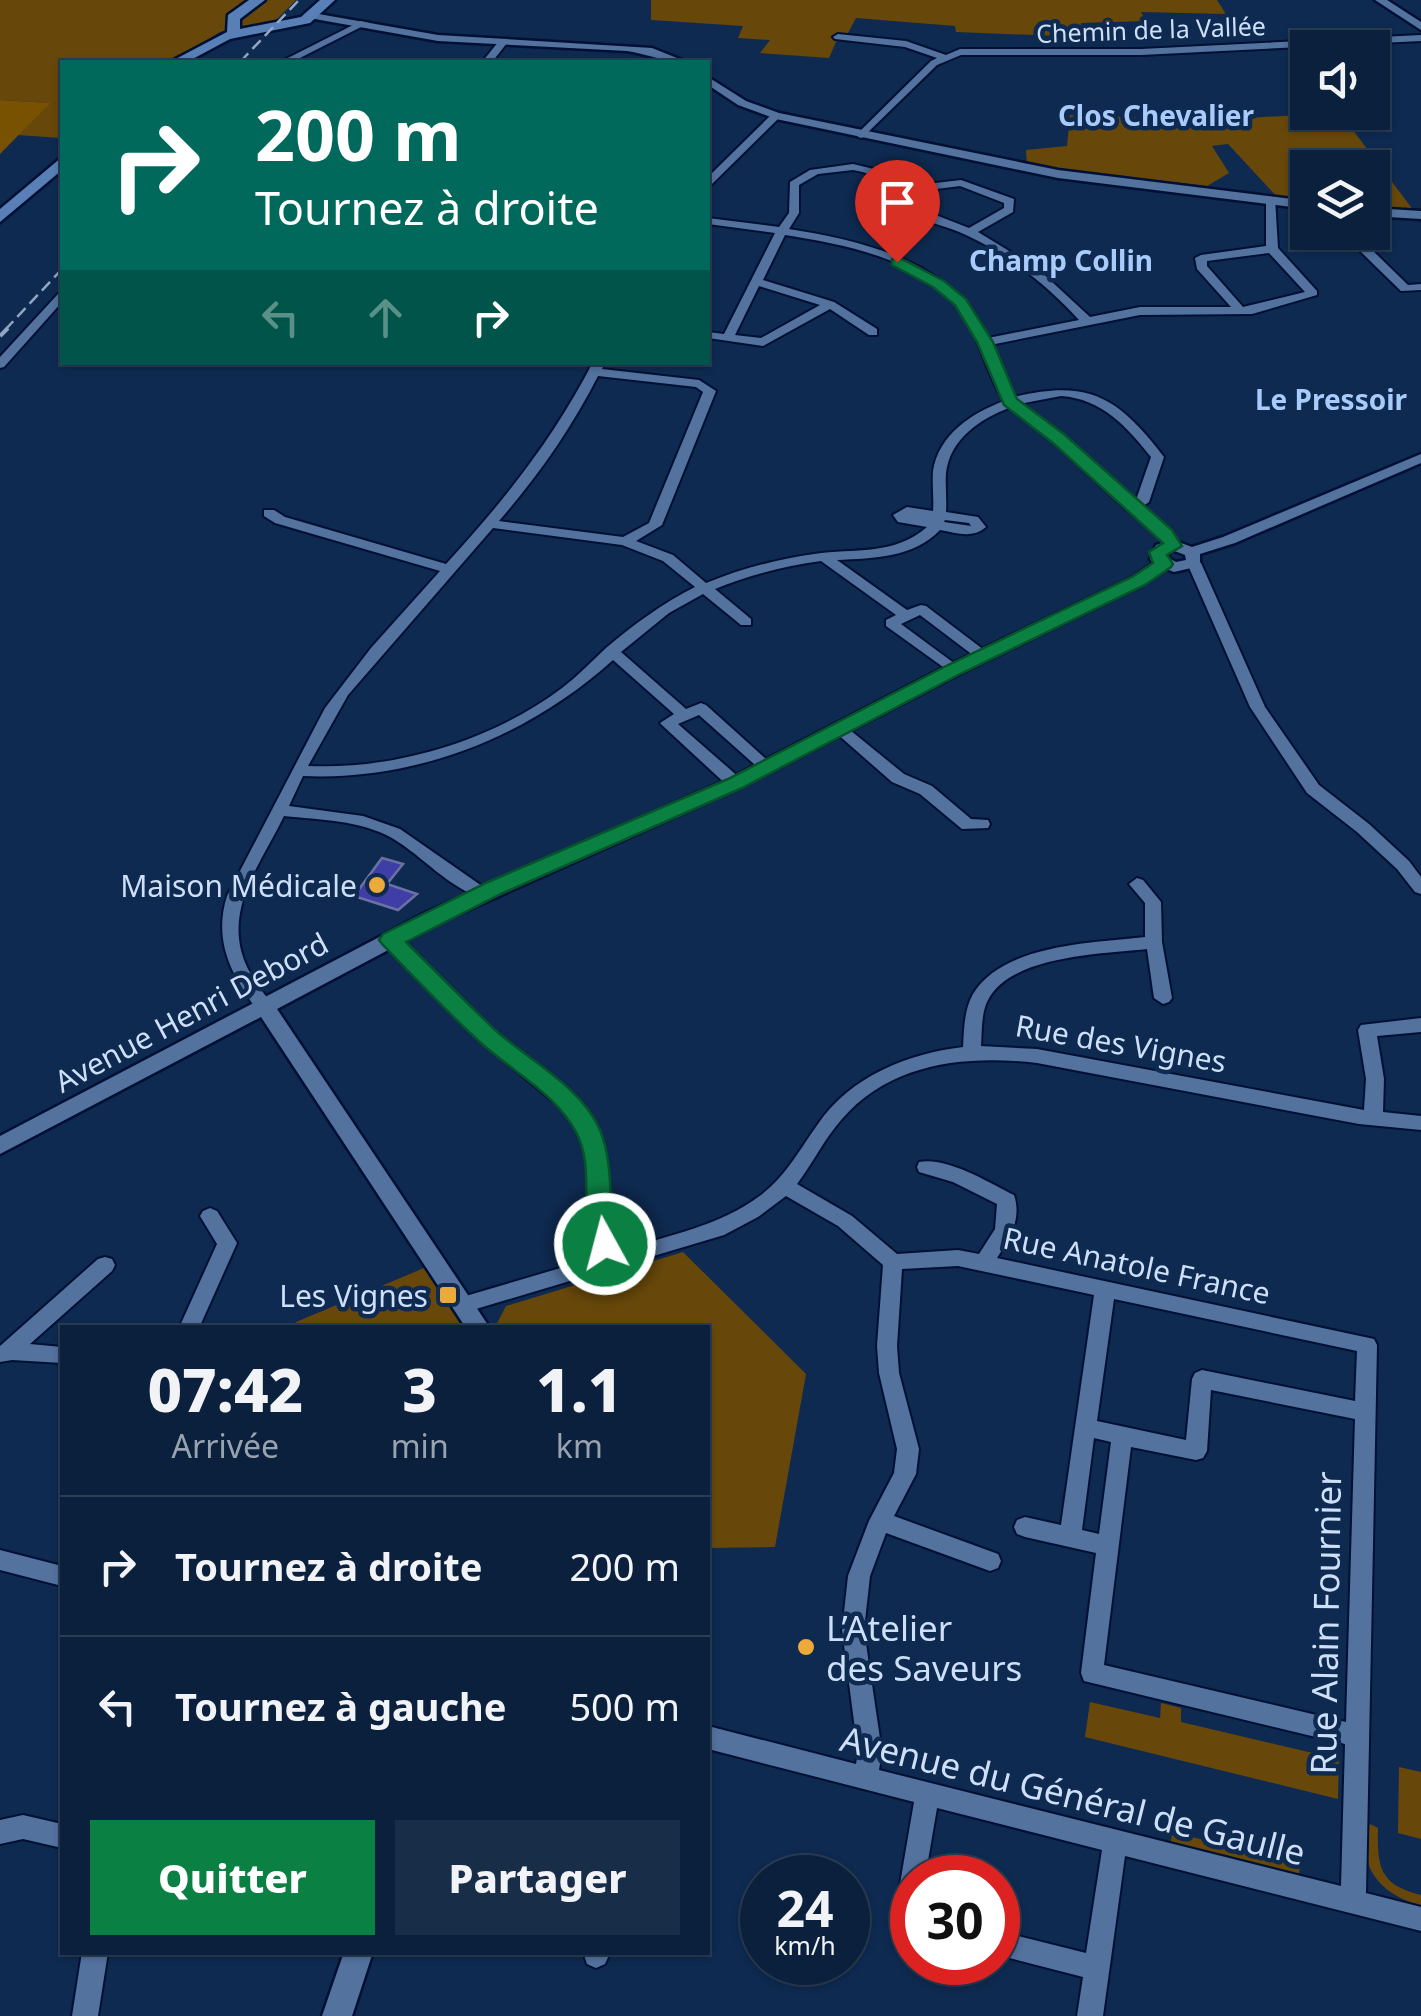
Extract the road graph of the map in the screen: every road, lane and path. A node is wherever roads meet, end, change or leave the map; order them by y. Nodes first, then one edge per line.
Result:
1 (328, 0) edge
2 (1380, 0) edge
3 (252, 4) edge
4 (313, 16) junction
5 (330, 18) junction
6 (364, 22) junction
7 (1421, 27) edge
8 (251, 29) junction
9 (234, 33) junction
10 (838, 37) dead end
11 (1421, 38) edge
12 (321, 42) junction
13 (502, 43) junction
14 (944, 57) junction
15 (180, 60) edge
16 (289, 60) edge
17 (489, 60) edge
18 (676, 60) edge
19 (710, 81) edge
20 (776, 116) junction
21 (862, 135) junction
22 (60, 164) edge
23 (710, 180) edge
24 (898, 192) junction
25 (1271, 200) junction
26 (1290, 202) edge
27 (1390, 213) edge
28 (1421, 215) edge
29 (0, 218) edge
30 (710, 221) edge
31 (783, 230) junction
32 (969, 232) junction
33 (1272, 249) junction
34 (1365, 250) edge
35 (758, 282) junction
36 (1421, 287) edge
37 (60, 298) edge
38 (830, 304) junction
39 (1241, 311) junction
40 (1086, 320) junction
41 (872, 332) dead end
42 (710, 335) edge
43 (728, 338) junction
44 (985, 342) junction
45 (0, 364) edge
46 (596, 367) edge
47 (1010, 402) junction
48 (1421, 458) edge
49 (1132, 508) junction
50 (269, 513) dead end
51 (490, 524) junction
52 (655, 525) junction
53 (625, 541) junction
54 (1173, 546) junction
55 (824, 557) junction
56 (1193, 557) junction
57 (668, 558) junction
58 (1164, 564) junction
59 (451, 570) junction
60 (705, 588) junction
61 (906, 616) junction
62 (746, 622) dead end
63 (611, 651) junction
64 (983, 656) junction
65 (955, 669) junction
66 (684, 715) junction
67 (840, 730) junction
68 (768, 768) junction
69 (301, 771) junction
70 (735, 784) junction
71 (280, 810) junction
72 (982, 824) dead end
73 (1137, 884) dead end
74 (1421, 888) edge
75 (484, 893) junction
76 (390, 940) junction
77 (1154, 942) junction
78 (1163, 998) dead end
79 (264, 1006) junction
80 (1421, 1024) edge
81 (970, 1052) junction
82 (1374, 1119) junction
83 (1421, 1123) edge
84 (0, 1146) edge
85 (926, 1167) dead end
86 (784, 1186) junction
87 (210, 1216) dead end
88 (612, 1260) junction
89 (893, 1262) junction
90 (984, 1263) junction
91 (105, 1265) dead end
92 (1105, 1290) junction
93 (466, 1304) junction
94 (190, 1325) edge
95 (477, 1325) edge
96 (1367, 1345) joint
97 (4, 1355) edge
98 (60, 1355) edge
99 (1365, 1412) junction
100 (1086, 1427) junction
101 (1122, 1436) junction
102 (880, 1521) junction
103 (1025, 1527) dead end
104 (1070, 1538) junction
105 (1108, 1546) junction
106 (0, 1560) edge
107 (990, 1561) dead end
108 (60, 1575) edge
109 (1358, 1736) junction
110 (710, 1739) edge
111 (866, 1778) junction
112 (928, 1795) junction
113 (0, 1832) edge
114 (60, 1836) edge
115 (1114, 1841) junction
116 (917, 1855) edge
117 (1354, 1902) junction
118 (1421, 1918) edge
119 (1020, 1949) edge
120 (95, 1955) edge
121 (358, 1955) edge
122 (1097, 1968) junction
123 (85, 2016) edge
124 (337, 2016) edge
125 (1090, 2016) edge

1 - 4 main road
2 - 7 street
3 - 8 main road
3 - 9 main road
4 - 5 street
4 - 8 main road
5 - 6 street
5 - 12 street
6 - 12 street
6 - 13 street
8 - 9 main road
9 - 15 main road
10 - 14 street, Chemin de la Vallée
11 - 14 street, Chemin de la Vallée
12 - 16 street
13 - 17 street
13 - 18 street
14 - 21 street
19 - 20 street
20 - 21 street
20 - 23 street
21 - 25 street
22 - 29 main road
24 - 31 street
24 - 32 street
24 - 32 street
25 - 26 street
25 - 33 street
27 - 28 street
30 - 31 street
31 - 35 street
31 - 44 street
32 - 40 street
33 - 39 street
33 - 39 street
34 - 36 street
35 - 38 street
35 - 43 street
37 - 45 street
38 - 41 street
38 - 43 street
39 - 40 street
40 - 44 street
42 - 43 street
44 - 47 street
46 - 51 street
46 - 52 street
47 - 49 street
47 - 49 street
47 - 55 street
48 - 56 street
49 - 54 street
50 - 59 street
51 - 53 street
51 - 59 street
52 - 53 street
52 - 57 street
53 - 57 street
54 - 56 street
54 - 58 street
55 - 60 street
55 - 61 street
56 - 58 street
56 - 74 street
57 - 60 street
58 - 64 street, Avenue Henri Debord
59 - 69 street
60 - 62 street
60 - 63 street
61 - 64 street
61 - 65 street
63 - 66 street
63 - 69 street
64 - 65 street, Avenue Henri Debord
65 - 67 street, Avenue Henri Debord
66 - 68 street
66 - 70 street
67 - 68 street, Avenue Henri Debord
67 - 72 street
68 - 70 street, Avenue Henri Debord
69 - 71 street
70 - 75 street, Avenue Henri Debord
71 - 75 street
71 - 79 street
73 - 77 street
75 - 76 street, Avenue Henri Debord
76 - 79 street, Avenue Henri Debord
76 - 88 street
77 - 78 street
77 - 81 street
79 - 84 street, Avenue Henri Debord
79 - 93 street
80 - 82 street
81 - 82 street, Rue des Vignes
81 - 86 street, Rue des Vignes
82 - 83 street, Rue des Vignes
85 - 90 street
86 - 88 street, Rue des Vignes
86 - 89 street
87 - 94 street
88 - 93 street, Rue des Vignes
89 - 90 street, Rue Anatole France
89 - 102 street
90 - 92 street, Rue Anatole France
91 - 97 street
92 - 96 street, Rue Anatole France
92 - 100 street
93 - 95 street
96 - 99 street, Rue Alain Fournier
97 - 98 street
99 - 101 street
99 - 109 street, Rue Alain Fournier
100 - 101 street
100 - 104 street
101 - 105 street
102 - 107 street
102 - 111 street
103 - 104 street
104 - 105 street
105 - 109 street
106 - 108 street
109 - 117 street, Rue Alain Fournier
110 - 111 street, Avenue du Général de Gaulle
111 - 112 street, Avenue du Général de Gaulle
112 - 115 street, Avenue du Général de Gaulle
112 - 116 street
113 - 114 street
115 - 117 street, Avenue du Général de Gaulle
115 - 122 street
117 - 118 street, Avenue du Général de Gaulle
119 - 122 street
120 - 123 street
121 - 124 street
122 - 125 street

